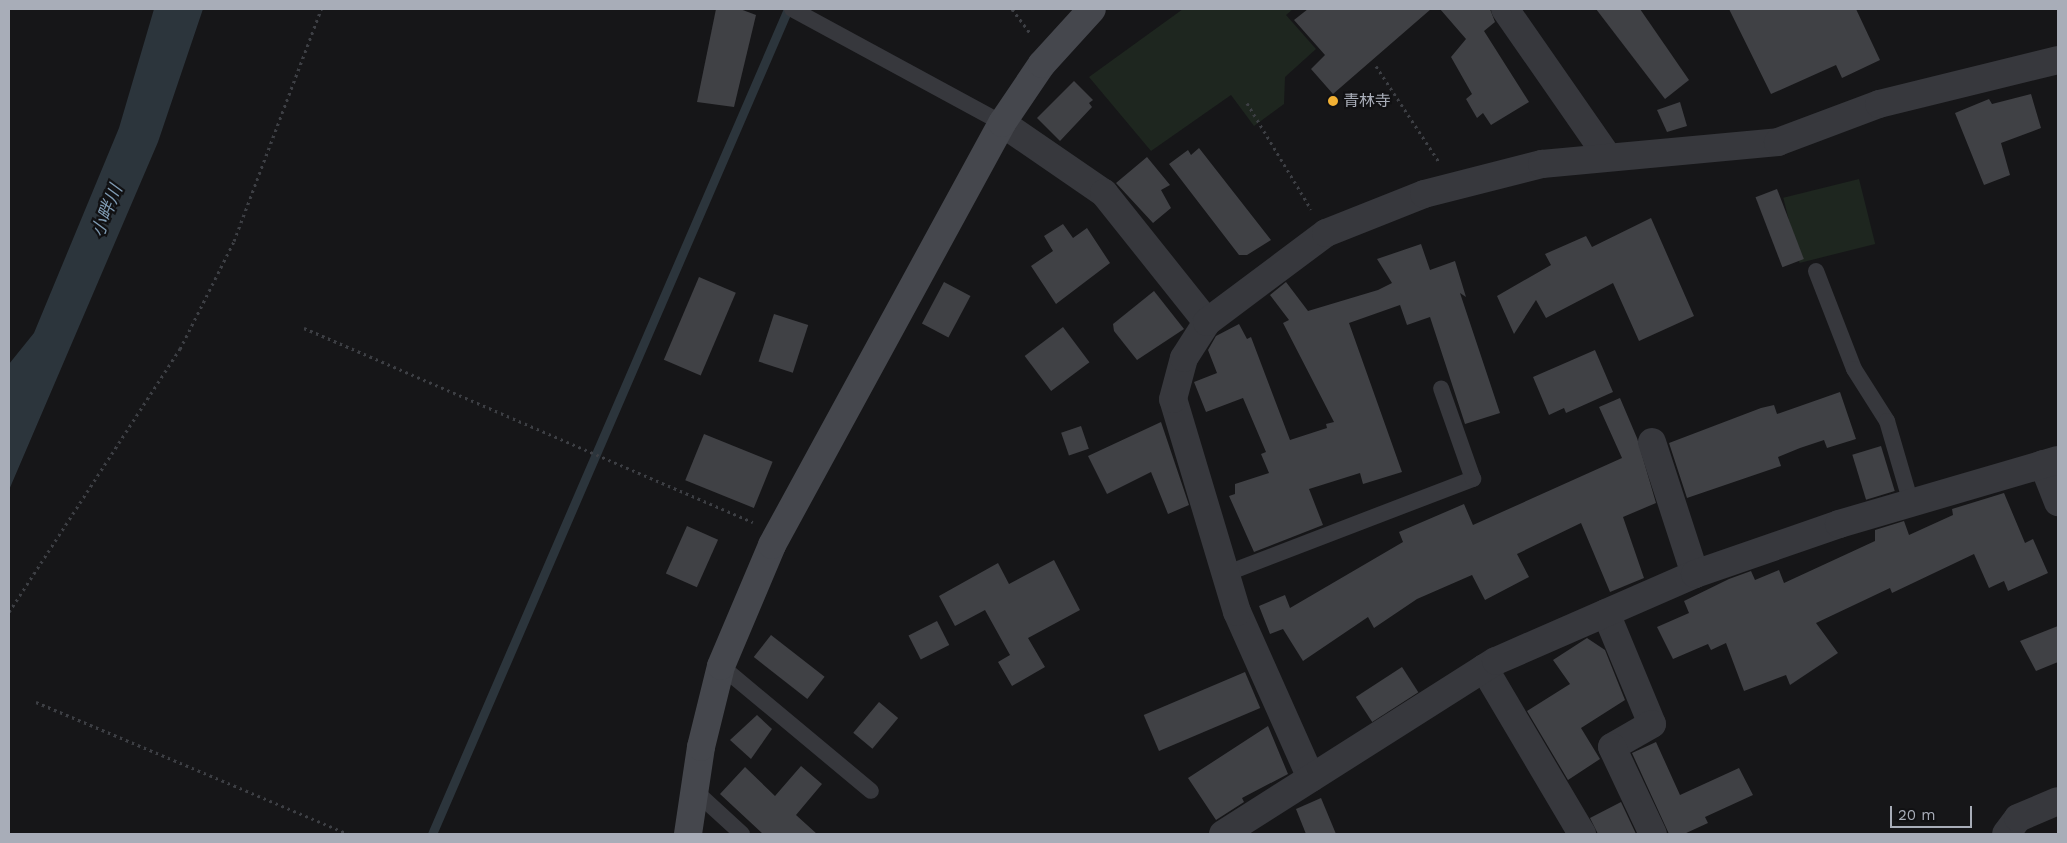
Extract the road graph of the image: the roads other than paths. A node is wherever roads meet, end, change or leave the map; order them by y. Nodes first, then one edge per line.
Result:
1 (792, 9) edge
2 (1092, 9) edge
3 (1505, 9) edge
4 (2058, 60) edge
5 (1002, 123) junction
6 (1608, 157) junction
7 (1816, 271) dead end
8 (1207, 322) junction
9 (1441, 388) dead end
10 (1652, 442) dead end
11 (2051, 462) edge
12 (2058, 502) edge
13 (1910, 503) junction
14 (1226, 574) junction
15 (1695, 574) junction
16 (1606, 613) junction
17 (721, 666) junction
18 (1484, 668) junction
19 (1311, 778) junction
20 (694, 790) junction
21 (871, 791) dead end
22 (2058, 801) edge
23 (688, 834) edge
24 (742, 834) edge
25 (1224, 834) edge
26 (1582, 834) edge
27 (1653, 834) edge
28 (2006, 834) edge

1 - 5 lane
2 - 5 street
3 - 6 street
4 - 6 street
5 - 8 street
5 - 17 street
6 - 8 street
7 - 13 lane
8 - 14 street
9 - 14 lane
10 - 15 street
11 - 12 street
11 - 13 street
13 - 15 street
14 - 19 street
15 - 16 street
16 - 18 street
16 - 27 street
17 - 20 street
17 - 21 lane
18 - 19 street
18 - 26 street
19 - 25 street
20 - 23 street
20 - 24 lane
22 - 28 street

